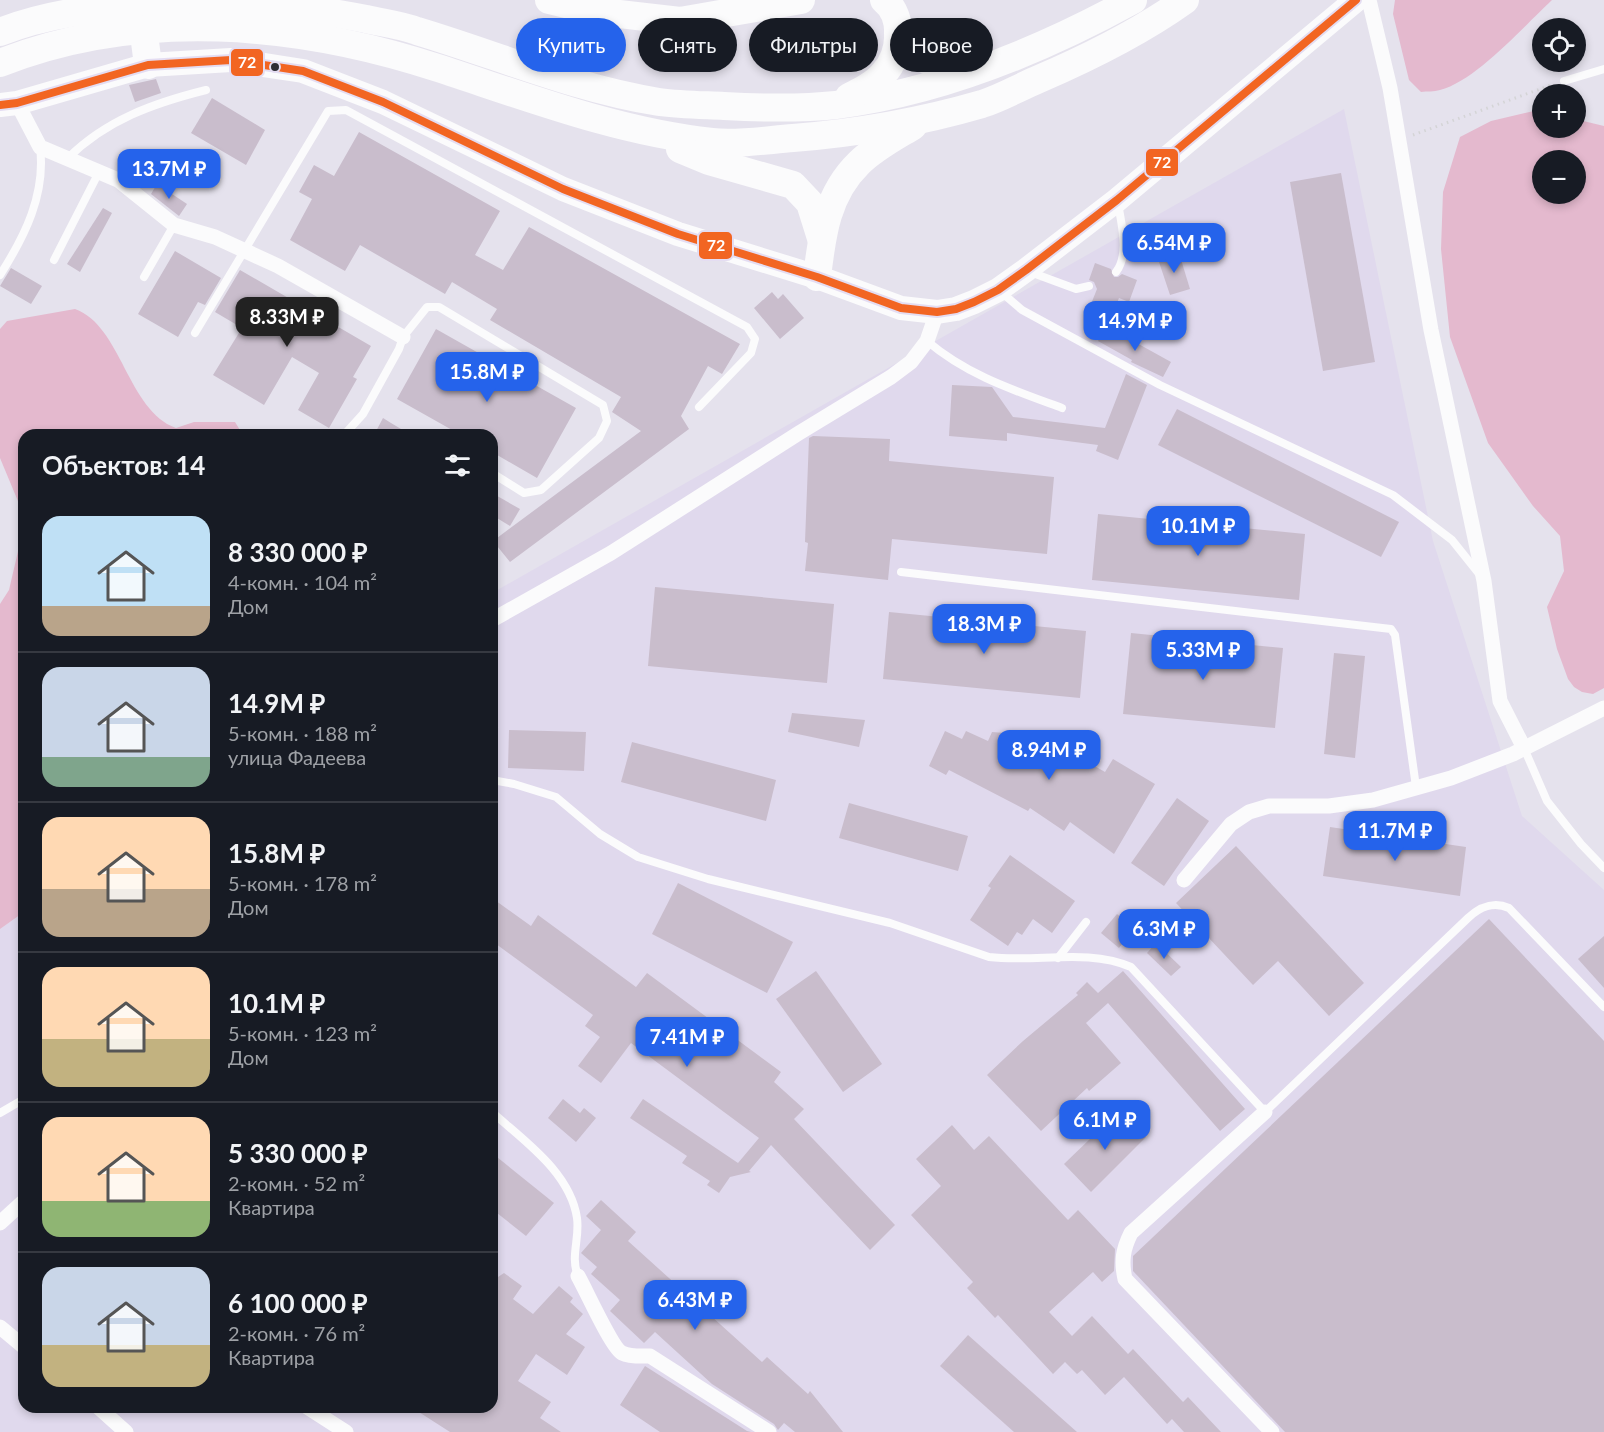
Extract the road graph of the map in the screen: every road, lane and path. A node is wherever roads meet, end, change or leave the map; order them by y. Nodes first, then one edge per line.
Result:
1 (140, 0) edge
2 (549, 0) edge
3 (801, 0) edge
4 (1133, 0) edge
5 (1185, 0) edge
6 (1356, 0) edge
7 (1369, 0) edge
8 (889, 1) edge
9 (207, 13) edge
10 (896, 18) edge
11 (0, 32) edge
12 (1018, 56) junction
13 (993, 60) edge
14 (0, 63) edge
15 (890, 63) edge
16 (148, 65) junction
17 (1604, 69) edge
18 (1564, 81) joint
19 (206, 90) dead end
20 (9, 104) edge
21 (834, 105) junction
22 (922, 120) junction
23 (660, 133) junction
24 (1398, 141) junction
25 (40, 147) junction
26 (68, 158) junction
27 (99, 172) junction
28 (1117, 200) junction
29 (174, 225) junction
30 (820, 238) junction
31 (243, 250) junction
32 (54, 260) dead end
33 (1026, 270) junction
34 (1116, 272) dead end
35 (0, 275) edge
36 (817, 276) junction
37 (144, 277) dead end
38 (1089, 286) dead end
39 (998, 290) junction
40 (937, 312) junction
41 (195, 333) dead end
42 (403, 337) junction
43 (927, 341) junction
44 (699, 407) dead end
45 (1062, 408) dead end
46 (349, 429) edge
47 (498, 477) edge
48 (901, 572) dead end
49 (1484, 580) junction
50 (498, 617) edge
51 (1604, 708) edge
52 (1524, 748) junction
53 (498, 781) edge
54 (1416, 786) junction
55 (1604, 868) edge
56 (1184, 880) dead end
57 (1086, 922) dead end
58 (1058, 958) junction
59 (1604, 1007) edge
60 (18, 1102) edge
61 (1265, 1112) junction
62 (0, 1113) edge
63 (498, 1117) edge
64 (18, 1212) edge
65 (0, 1223) edge
66 (578, 1276) joint
67 (0, 1327) edge
68 (18, 1342) edge
69 (105, 1413) edge
70 (316, 1413) edge
71 (126, 1432) edge
72 (346, 1432) edge
73 (769, 1432) edge
74 (1272, 1432) edge

1 - 16 highway
2 - 3 highway
4 - 12 highway
5 - 22 highway
6 - 28 main road
7 - 24 street
8 - 10 highway
9 - 11 highway
9 - 14 highway
9 - 21 highway
9 - 23 highway
12 - 13 highway
12 - 21 highway
15 - 21 highway
16 - 20 main road
16 - 36 main road
17 - 18 lane
18 - 24 path
19 - 26 lane
20 - 25 street
22 - 23 highway
22 - 30 highway
23 - 30 highway
24 - 49 street
25 - 26 street
25 - 35 lane
26 - 27 street
27 - 29 street
27 - 32 lane
28 - 33 main road
28 - 34 lane
29 - 31 street
29 - 37 lane
30 - 36 highway
31 - 41 lane
31 - 42 street
31 - 44 lane
33 - 38 lane
33 - 39 main road
36 - 40 main road
39 - 40 main road
39 - 49 lane
40 - 43 street
42 - 46 lane
42 - 47 lane
43 - 45 lane
43 - 50 street
48 - 54 lane
49 - 52 street
51 - 52 street
52 - 54 street
52 - 55 lane
53 - 58 lane
54 - 56 street
57 - 58 lane
58 - 61 lane
59 - 61 lane
60 - 62 lane
61 - 74 street
63 - 66 lane
64 - 65 street
66 - 73 street
67 - 68 street
69 - 71 street
70 - 72 street

